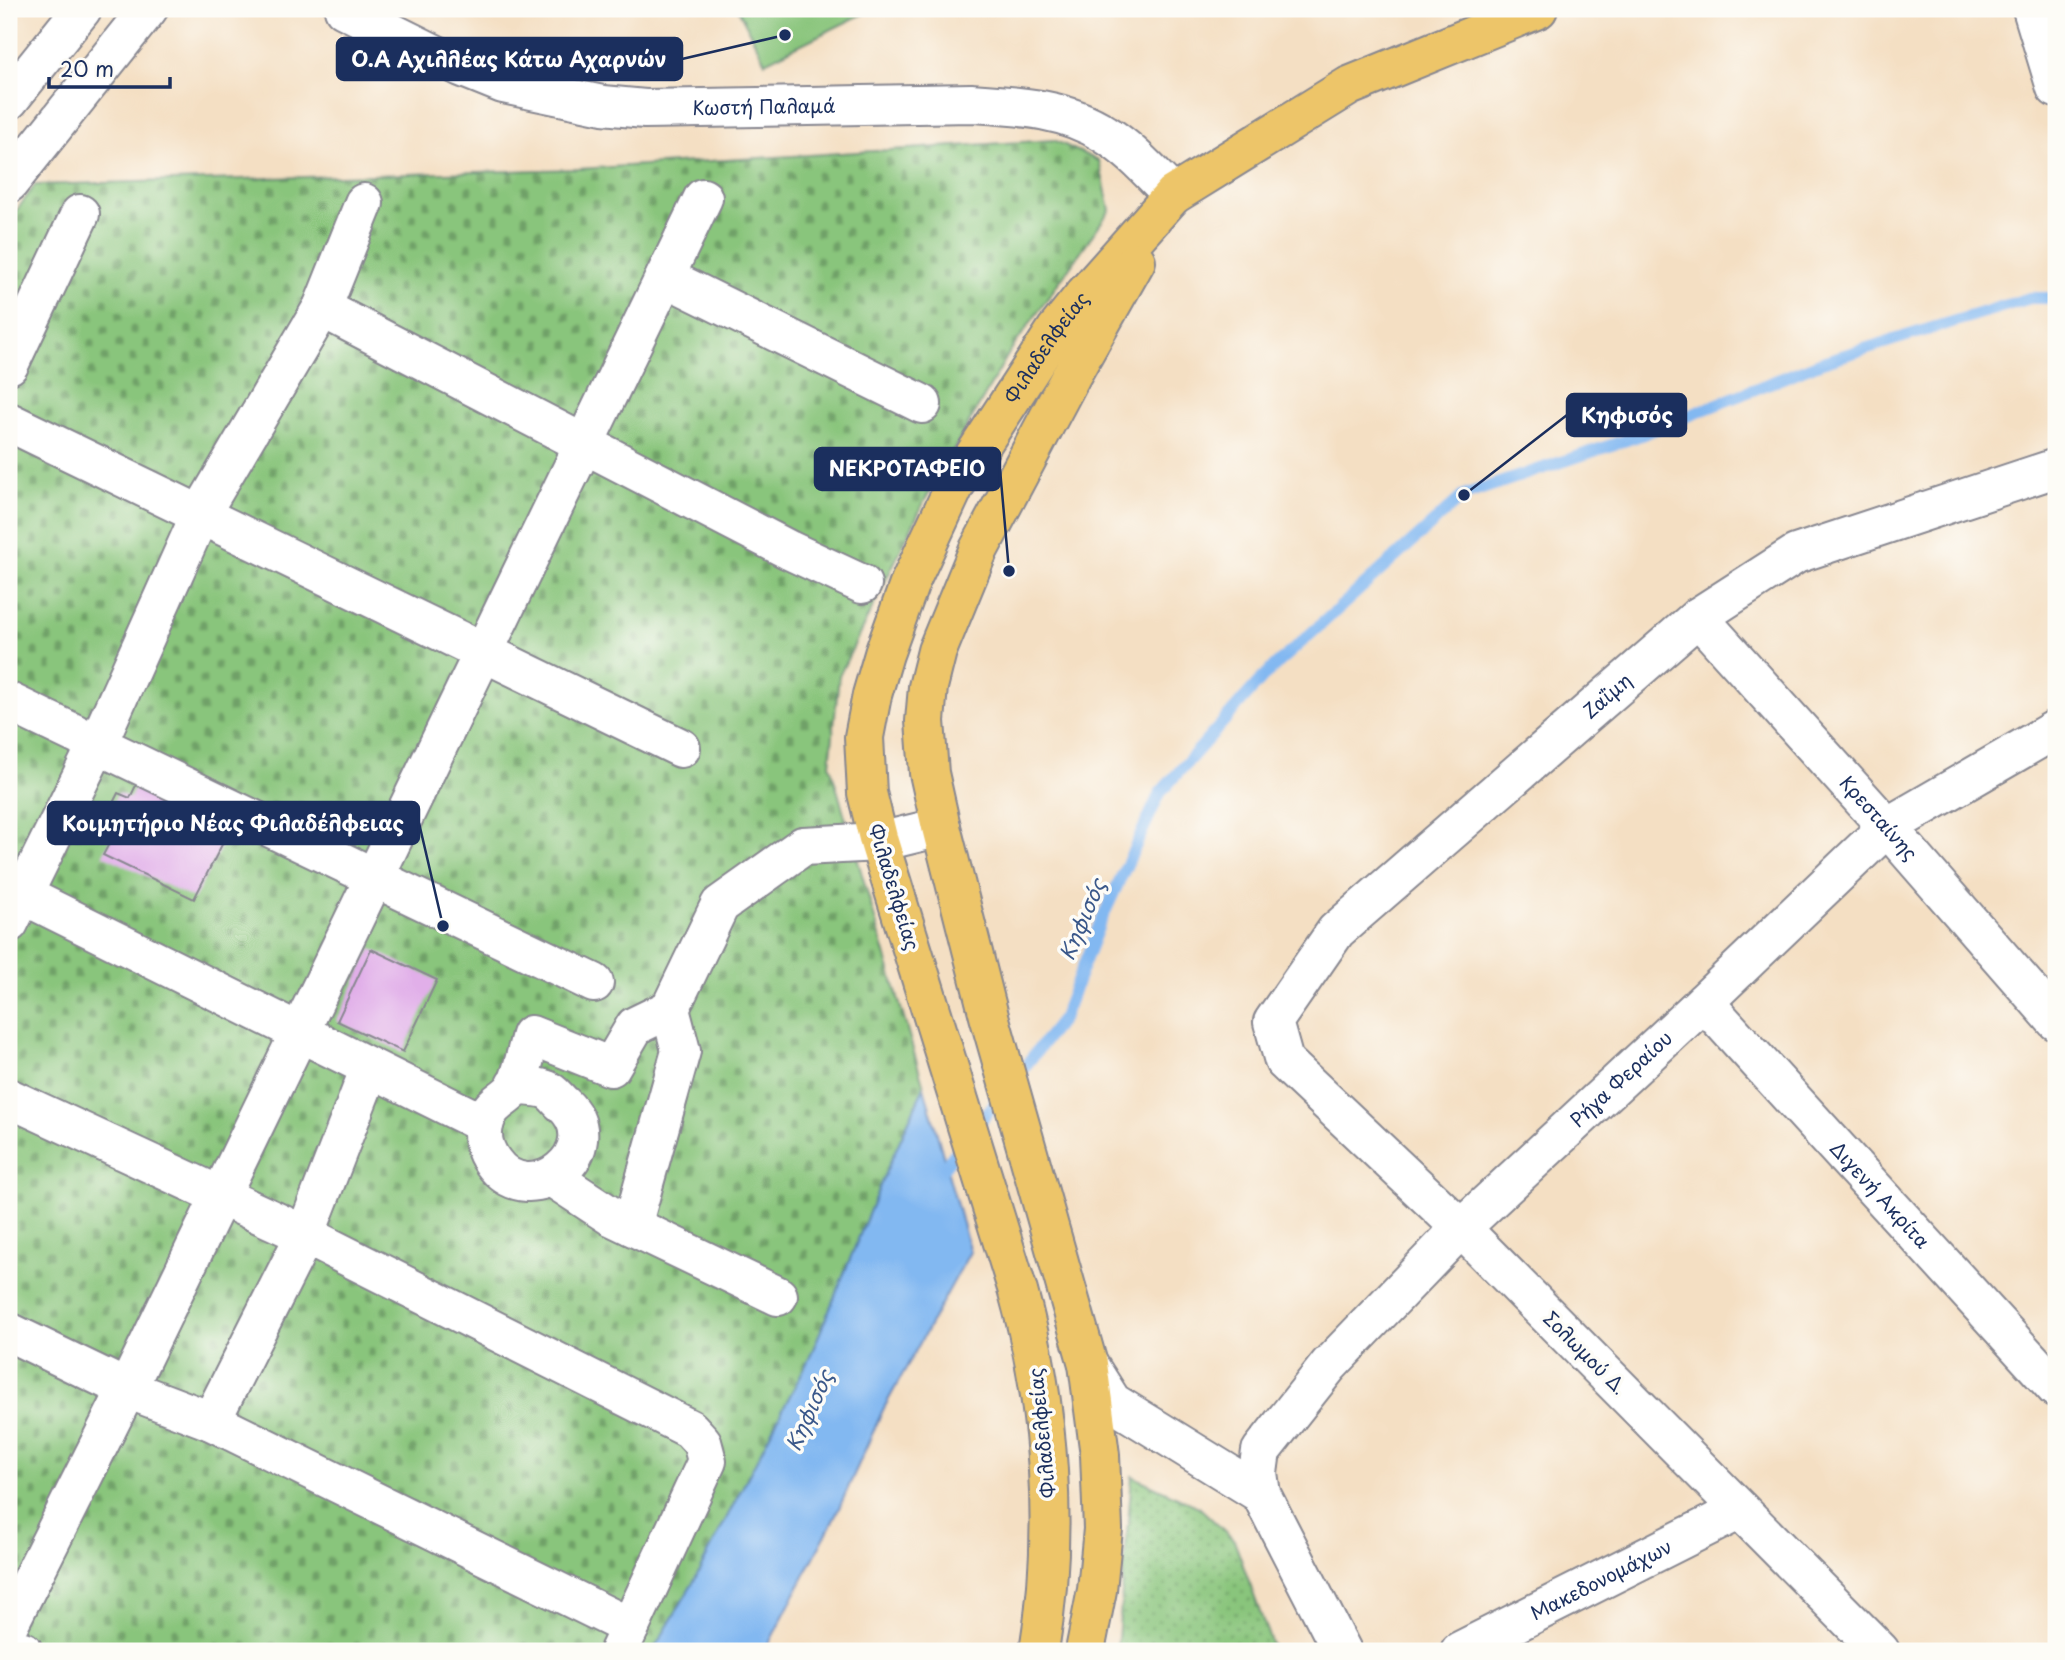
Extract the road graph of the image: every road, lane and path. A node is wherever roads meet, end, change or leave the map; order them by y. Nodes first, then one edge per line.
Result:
1 (82, 9) edge
2 (148, 9) edge
3 (344, 9) edge
4 (1538, 9) edge
5 (2032, 9) edge
6 (2056, 89) edge
7 (9, 100) edge
8 (9, 183) edge
9 (1173, 195) junction
10 (703, 198) dead end
11 (364, 203) dead end
12 (80, 214) dead end
13 (664, 277) junction
14 (322, 308) junction
15 (9, 365) edge
16 (922, 404) dead end
17 (9, 422) edge
18 (584, 444) junction
19 (2056, 468) edge
20 (200, 514) junction
21 (862, 584) dead end
22 (1698, 617) junction
23 (484, 652) junction
24 (9, 702) edge
25 (2056, 729) edge
26 (97, 745) junction
27 (681, 748) dead end
28 (941, 827) junction
29 (1887, 827) junction
30 (879, 842) junction
31 (374, 878) junction
32 (13, 902) edge
33 (594, 983) dead end
34 (1704, 1002) junction
35 (670, 1009) junction
36 (2056, 1021) edge
37 (299, 1033) junction
38 (1284, 1060) joint
39 (370, 1068) junction
40 (515, 1085) junction
41 (9, 1098) edge
42 (484, 1124) junction
43 (553, 1178) junction
44 (220, 1197) junction
45 (632, 1226) junction
46 (1461, 1228) junction
47 (305, 1235) junction
48 (778, 1297) dead end
49 (9, 1332) edge
50 (1088, 1364) junction
51 (2056, 1388) edge
52 (127, 1389) junction
53 (211, 1421) junction
54 (1261, 1494) junction
55 (1740, 1510) junction
56 (9, 1625) edge
57 (624, 1639) edge
58 (9, 1648) edge
59 (23, 1651) edge
60 (1039, 1651) edge
61 (1085, 1651) edge
62 (1342, 1651) edge
63 (1460, 1651) edge
64 (1880, 1651) edge

1 - 7 street
2 - 8 street
3 - 9 street, Κωστή Παλαμά
4 - 9 main road, Φιλαδελφείας
5 - 6 street
9 - 28 main road, Φιλαδελφείας
9 - 30 main road, Φιλαδελφείας
10 - 13 street
11 - 14 street
12 - 15 street
13 - 16 street
13 - 18 street
14 - 18 street
14 - 20 street
17 - 20 street
18 - 21 street
18 - 23 street
19 - 22 street, Ζαΐμη
20 - 23 street
20 - 26 street
22 - 29 street, Κρεσταίνης
22 - 38 street, Ζαΐμη
23 - 27 street
23 - 31 street
24 - 26 street
25 - 29 street, Ρήγα Φεραίου
26 - 31 street
26 - 32 street
28 - 30 street
28 - 50 main road, Φιλαδελφείας
29 - 34 street, Ρήγα Φεραίου
29 - 36 street, Κρεσταίνης
30 - 35 street
30 - 60 main road, Φιλαδελφείας
31 - 33 street
31 - 37 street
32 - 37 street
34 - 46 street, Ρήγα Φεραίου
34 - 51 street, Διγενή Ακρίτα
35 - 40 street
35 - 45 street
37 - 39 street
37 - 44 street
38 - 46 street, Σολωμού Δ.
39 - 42 street
39 - 47 street
40 - 42 street
40 - 43 street
41 - 44 street
42 - 43 street
43 - 45 street
44 - 47 street
44 - 52 street
45 - 48 street
46 - 54 street, Ρήγα Φεραίου
46 - 55 street, Σολωμού Δ.
47 - 53 street
47 - 57 street
49 - 52 street
50 - 54 street
50 - 61 main road, Φιλαδελφείας
52 - 53 street
52 - 56 street
53 - 57 street
54 - 62 street
55 - 63 street, Μακεδονομάχων
55 - 64 street, Σολωμού Δ.
58 - 59 street

